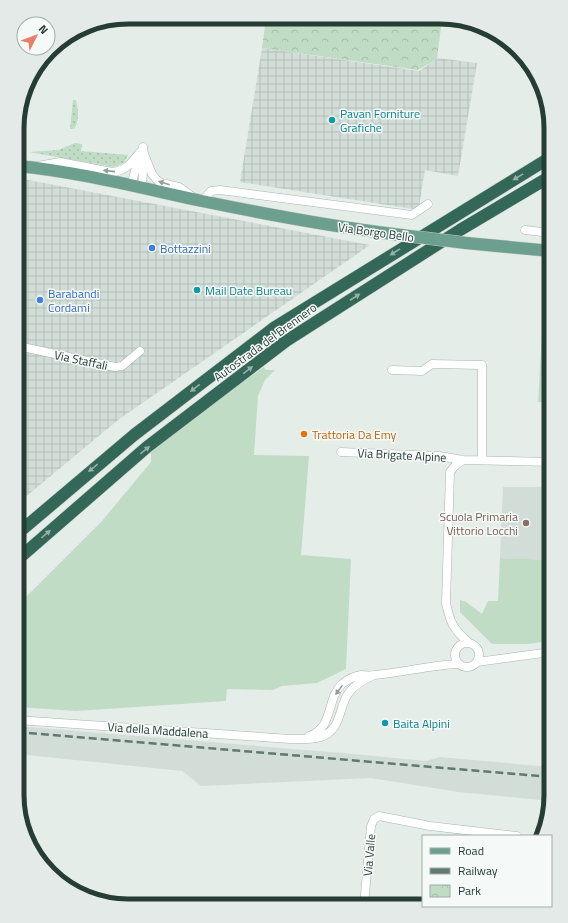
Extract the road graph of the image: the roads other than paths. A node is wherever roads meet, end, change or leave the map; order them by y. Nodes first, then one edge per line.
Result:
1 (142, 153) junction
2 (544, 161) edge
3 (24, 166) edge
4 (30, 167) junction
5 (544, 180) edge
6 (136, 187) junction
7 (199, 200) junction
8 (428, 204) dead end
9 (525, 230) dead end
10 (544, 232) edge
11 (544, 250) edge
12 (24, 347) edge
13 (140, 350) dead end
14 (392, 370) dead end
15 (341, 452) dead end
16 (482, 459) junction
17 (463, 460) junction
18 (544, 462) edge
19 (24, 528) edge
20 (24, 554) edge
21 (456, 633) junction
22 (468, 642) junction
23 (456, 650) junction
24 (478, 650) junction
25 (544, 653) edge
26 (499, 658) junction
27 (477, 662) junction
28 (458, 664) junction
29 (435, 665) junction
30 (24, 720) edge
31 (505, 835) edge
32 (365, 899) edge

1 -> 4 street, Via Borgo Bello
1 - 6 street
7 -> 1 street, Via Borgo Bello
2 -> 19 highway, Autostrada del Brennero
3 - 4 main road, Via Borgo Bello
4 - 6 main road, Via Borgo Bello
20 -> 5 highway, Autostrada del Brennero
6 - 7 main road, Via Borgo Bello
7 - 8 street, Via Borgo Bello
7 - 11 main road, Via Borgo Bello, bridge
9 - 10 street
12 - 13 street, Via Staffali
14 - 16 street
15 - 17 street, Via Brigate Alpine
16 - 17 street, Via Brigate Alpine
16 - 18 street, Via Brigate Alpine
17 - 21 street, Via Brigate Alpine
21 - 22 street
21 - 23 street, Via Brigate Alpine
22 - 23 street, Via della Maddalena
22 - 24 street, Via della Maddalena
23 - 28 street
23 - 29 street, Via della Maddalena
24 - 26 street, Via della Maddalena
24 - 27 street
25 - 26 street, Via della Maddalena
26 - 27 street, Via della Maddalena
27 - 28 street, Via della Maddalena
28 - 29 street, Via della Maddalena
29 - 30 street, Via della Maddalena
31 - 32 street, Via Valle

